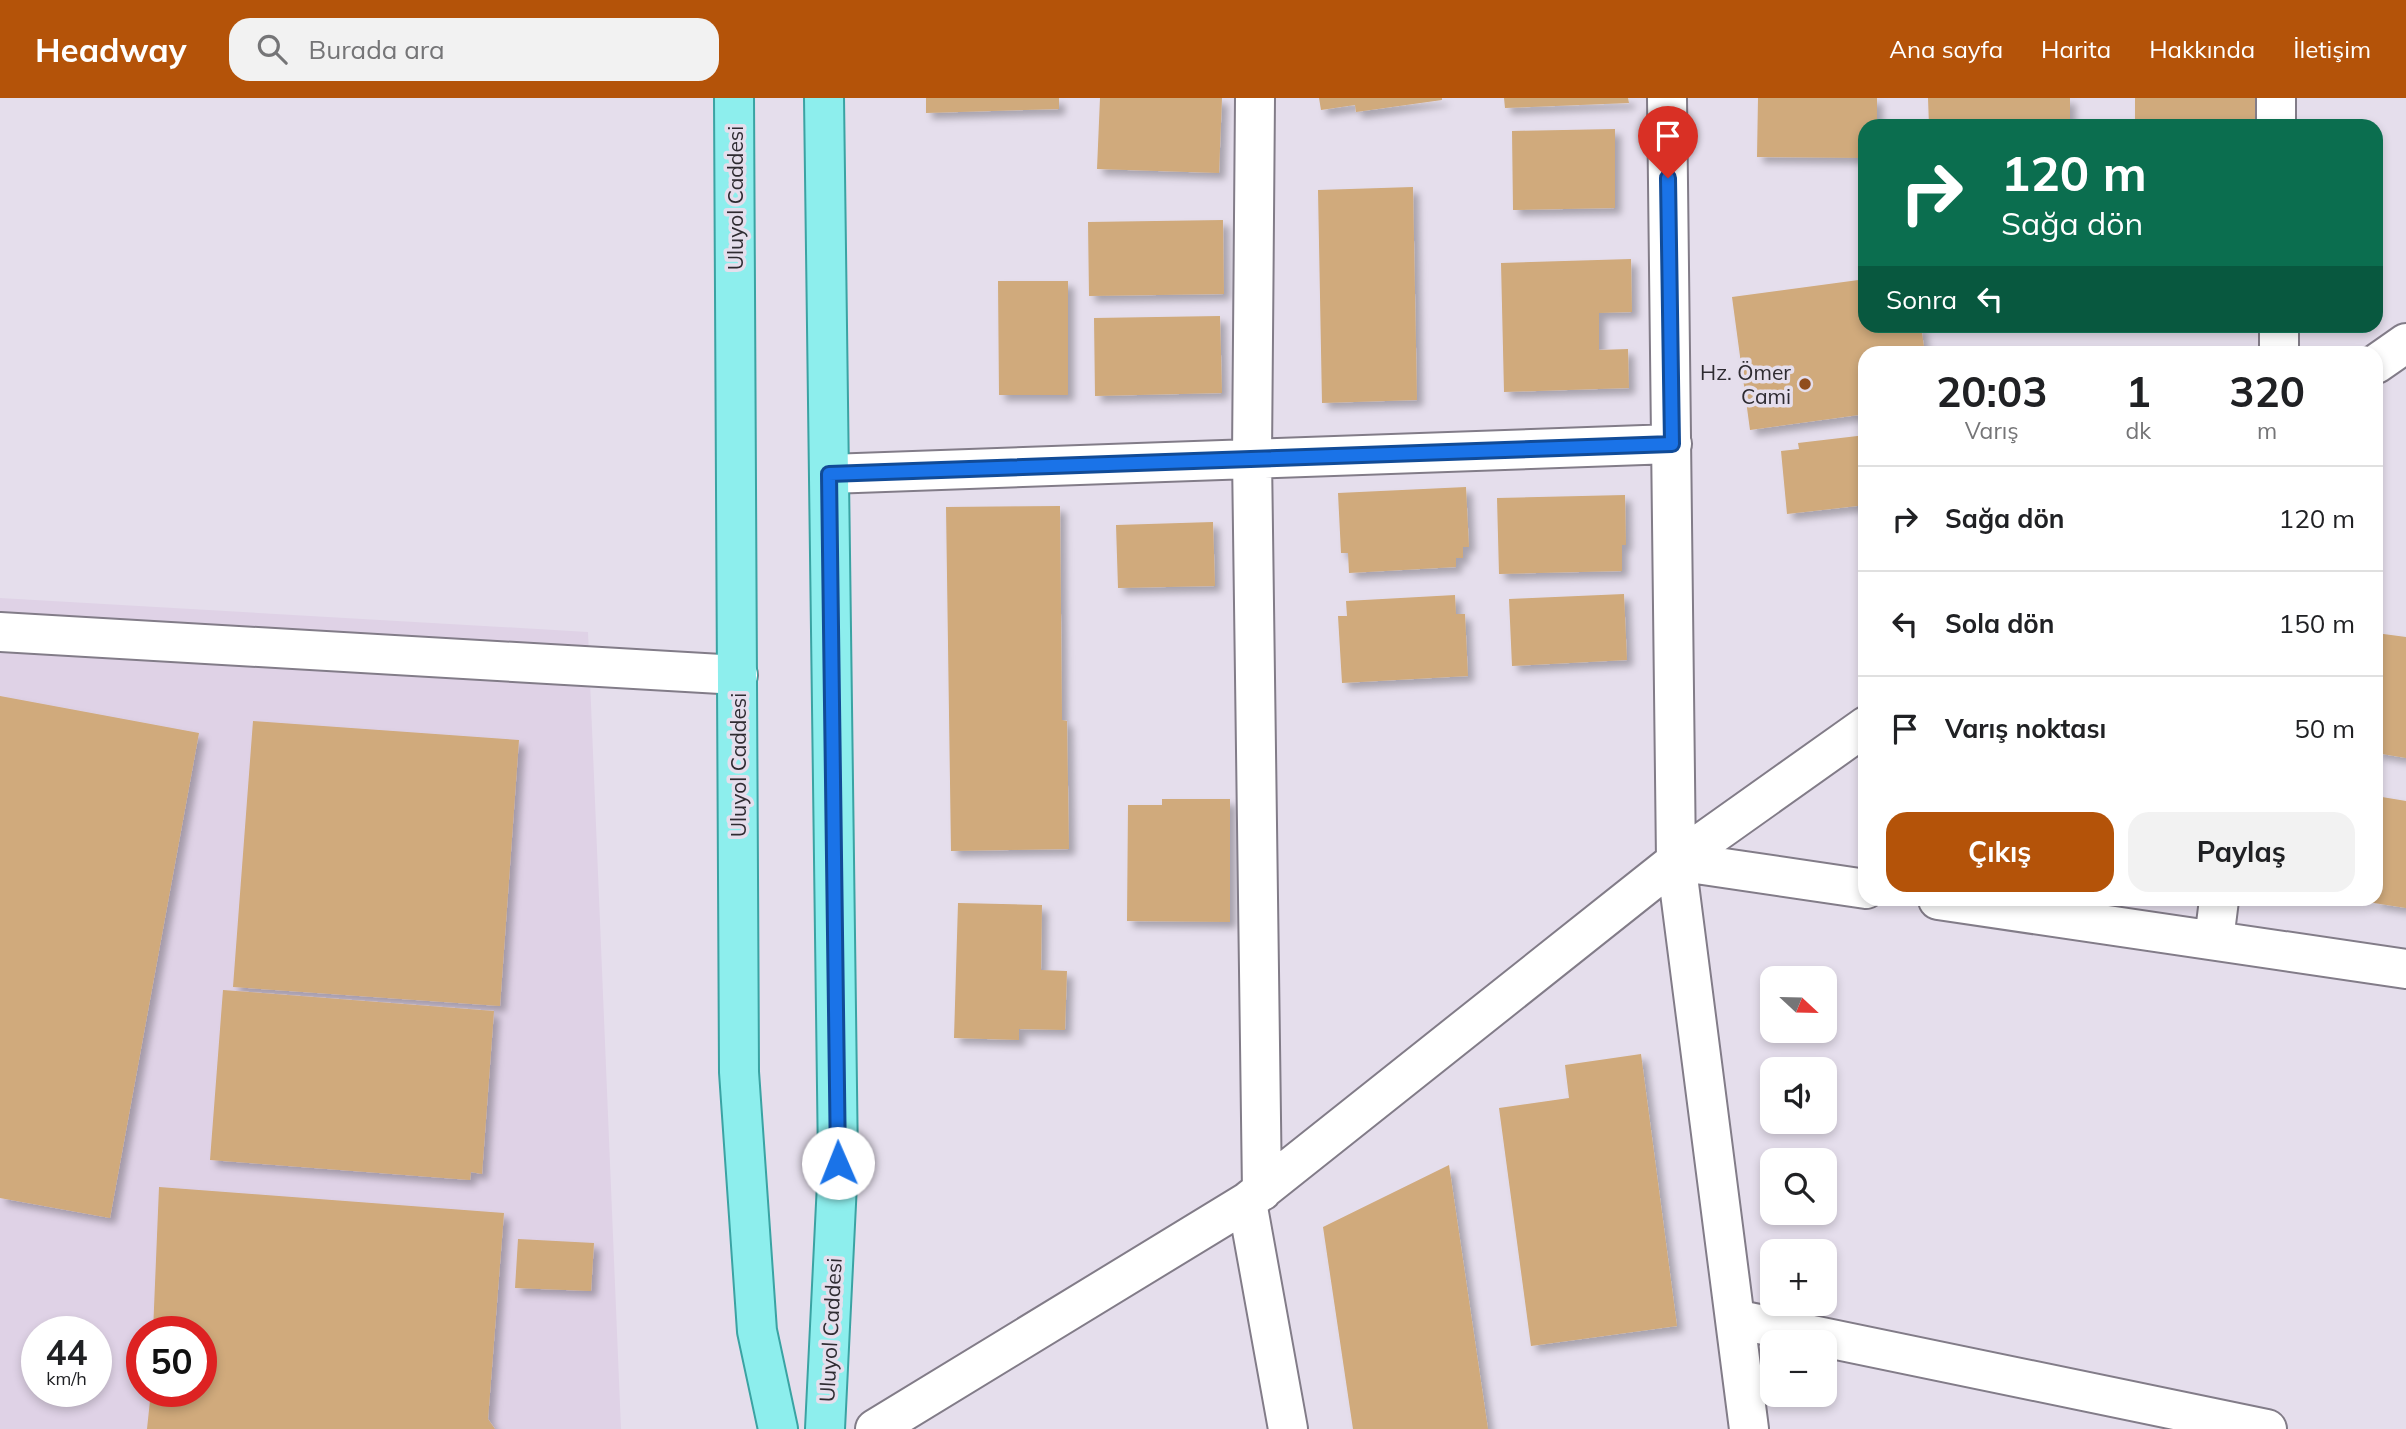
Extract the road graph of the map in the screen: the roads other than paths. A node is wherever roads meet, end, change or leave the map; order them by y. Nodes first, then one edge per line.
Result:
1 (734, 98) edge
2 (824, 98) edge
3 (1255, 98) edge
4 (1667, 98) edge
5 (2276, 98) edge
6 (2276, 119) edge
7 (2406, 343) edge
8 (2383, 359) edge
9 (1672, 444) junction
10 (1252, 457) junction
11 (829, 474) junction
12 (0, 632) edge
13 (738, 676) junction
14 (1858, 732) edge
15 (1676, 861) junction
16 (1858, 888) edge
17 (1979, 906) edge
18 (2218, 906) edge
19 (2214, 940) junction
20 (2406, 968) edge
21 (1254, 1196) junction
22 (1735, 1319) junction
23 (778, 1429) edge
24 (825, 1429) edge
25 (875, 1429) edge
26 (1288, 1429) edge
27 (1749, 1429) edge
28 (2267, 1429) edge

1 - 13 main road, Uluyol Caddesi
2 - 11 main road, Uluyol Caddesi
3 - 10 street
4 - 9 street
5 - 6 street
7 - 8 street
9 - 10 street
9 - 15 street
10 - 11 street
10 - 21 street
11 - 24 main road, Uluyol Caddesi
12 - 13 street
13 - 23 main road, Uluyol Caddesi
14 - 15 street
15 - 16 street
15 - 21 street
15 - 22 street
17 - 19 street
18 - 19 street
19 - 20 street
21 - 25 street
21 - 26 street
22 - 27 street
22 - 28 street

